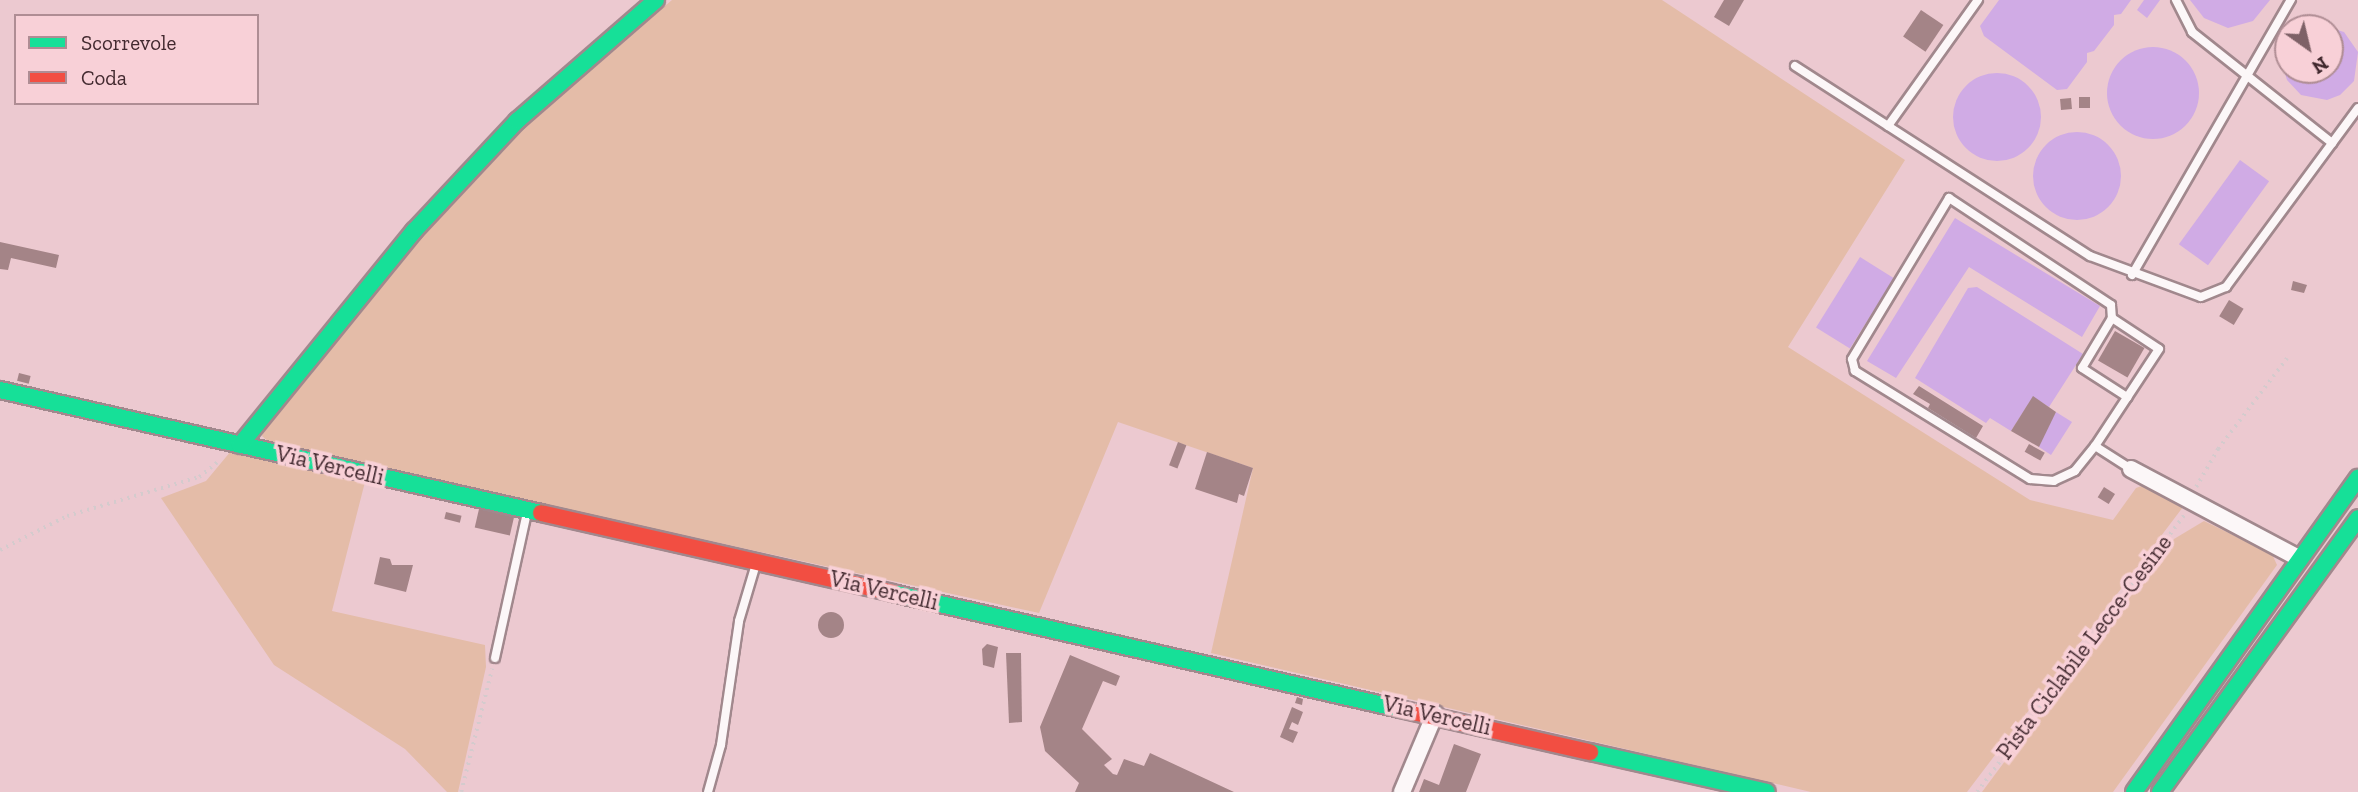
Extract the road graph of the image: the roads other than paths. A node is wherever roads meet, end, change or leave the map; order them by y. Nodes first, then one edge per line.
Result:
1 (656, 0) edge
2 (1978, 0) edge
3 (2176, 0) edge
4 (2291, 0) edge
5 (1795, 66) dead end
6 (2247, 76) junction
7 (2358, 108) edge
8 (1888, 127) junction
9 (2332, 143) junction
10 (2132, 275) junction
11 (2112, 318) junction
12 (0, 390) edge
13 (2127, 397) junction
14 (234, 444) junction
15 (2095, 446) junction
16 (2131, 470) joint
17 (2358, 478) edge
18 (527, 509) junction
19 (2358, 518) edge
20 (2300, 559) junction
21 (757, 562) junction
22 (495, 658) road end
23 (1434, 714) junction
24 (1760, 791) edge
25 (708, 792) edge
26 (1402, 792) edge
27 (2134, 792) edge
28 (2160, 792) edge

1 - 14 street
2 - 8 lane
3 - 6 lane
4 - 6 lane
5 - 8 lane
6 - 9 lane
6 - 10 lane
7 - 9 lane
8 - 10 lane
9 - 10 lane
11 - 13 lane
11 - 13 lane
11 - 15 lane
12 - 14 street, Via Vercelli
13 - 15 lane
14 - 18 street, Via Vercelli
15 - 16 lane
16 - 20 street
17 - 20 street
18 - 21 street, Via Vercelli
18 - 22 lane
19 - 28 street
20 - 27 street
21 - 23 street, Via Vercelli
21 - 25 lane
23 - 24 street, Via Vercelli
23 - 26 street

